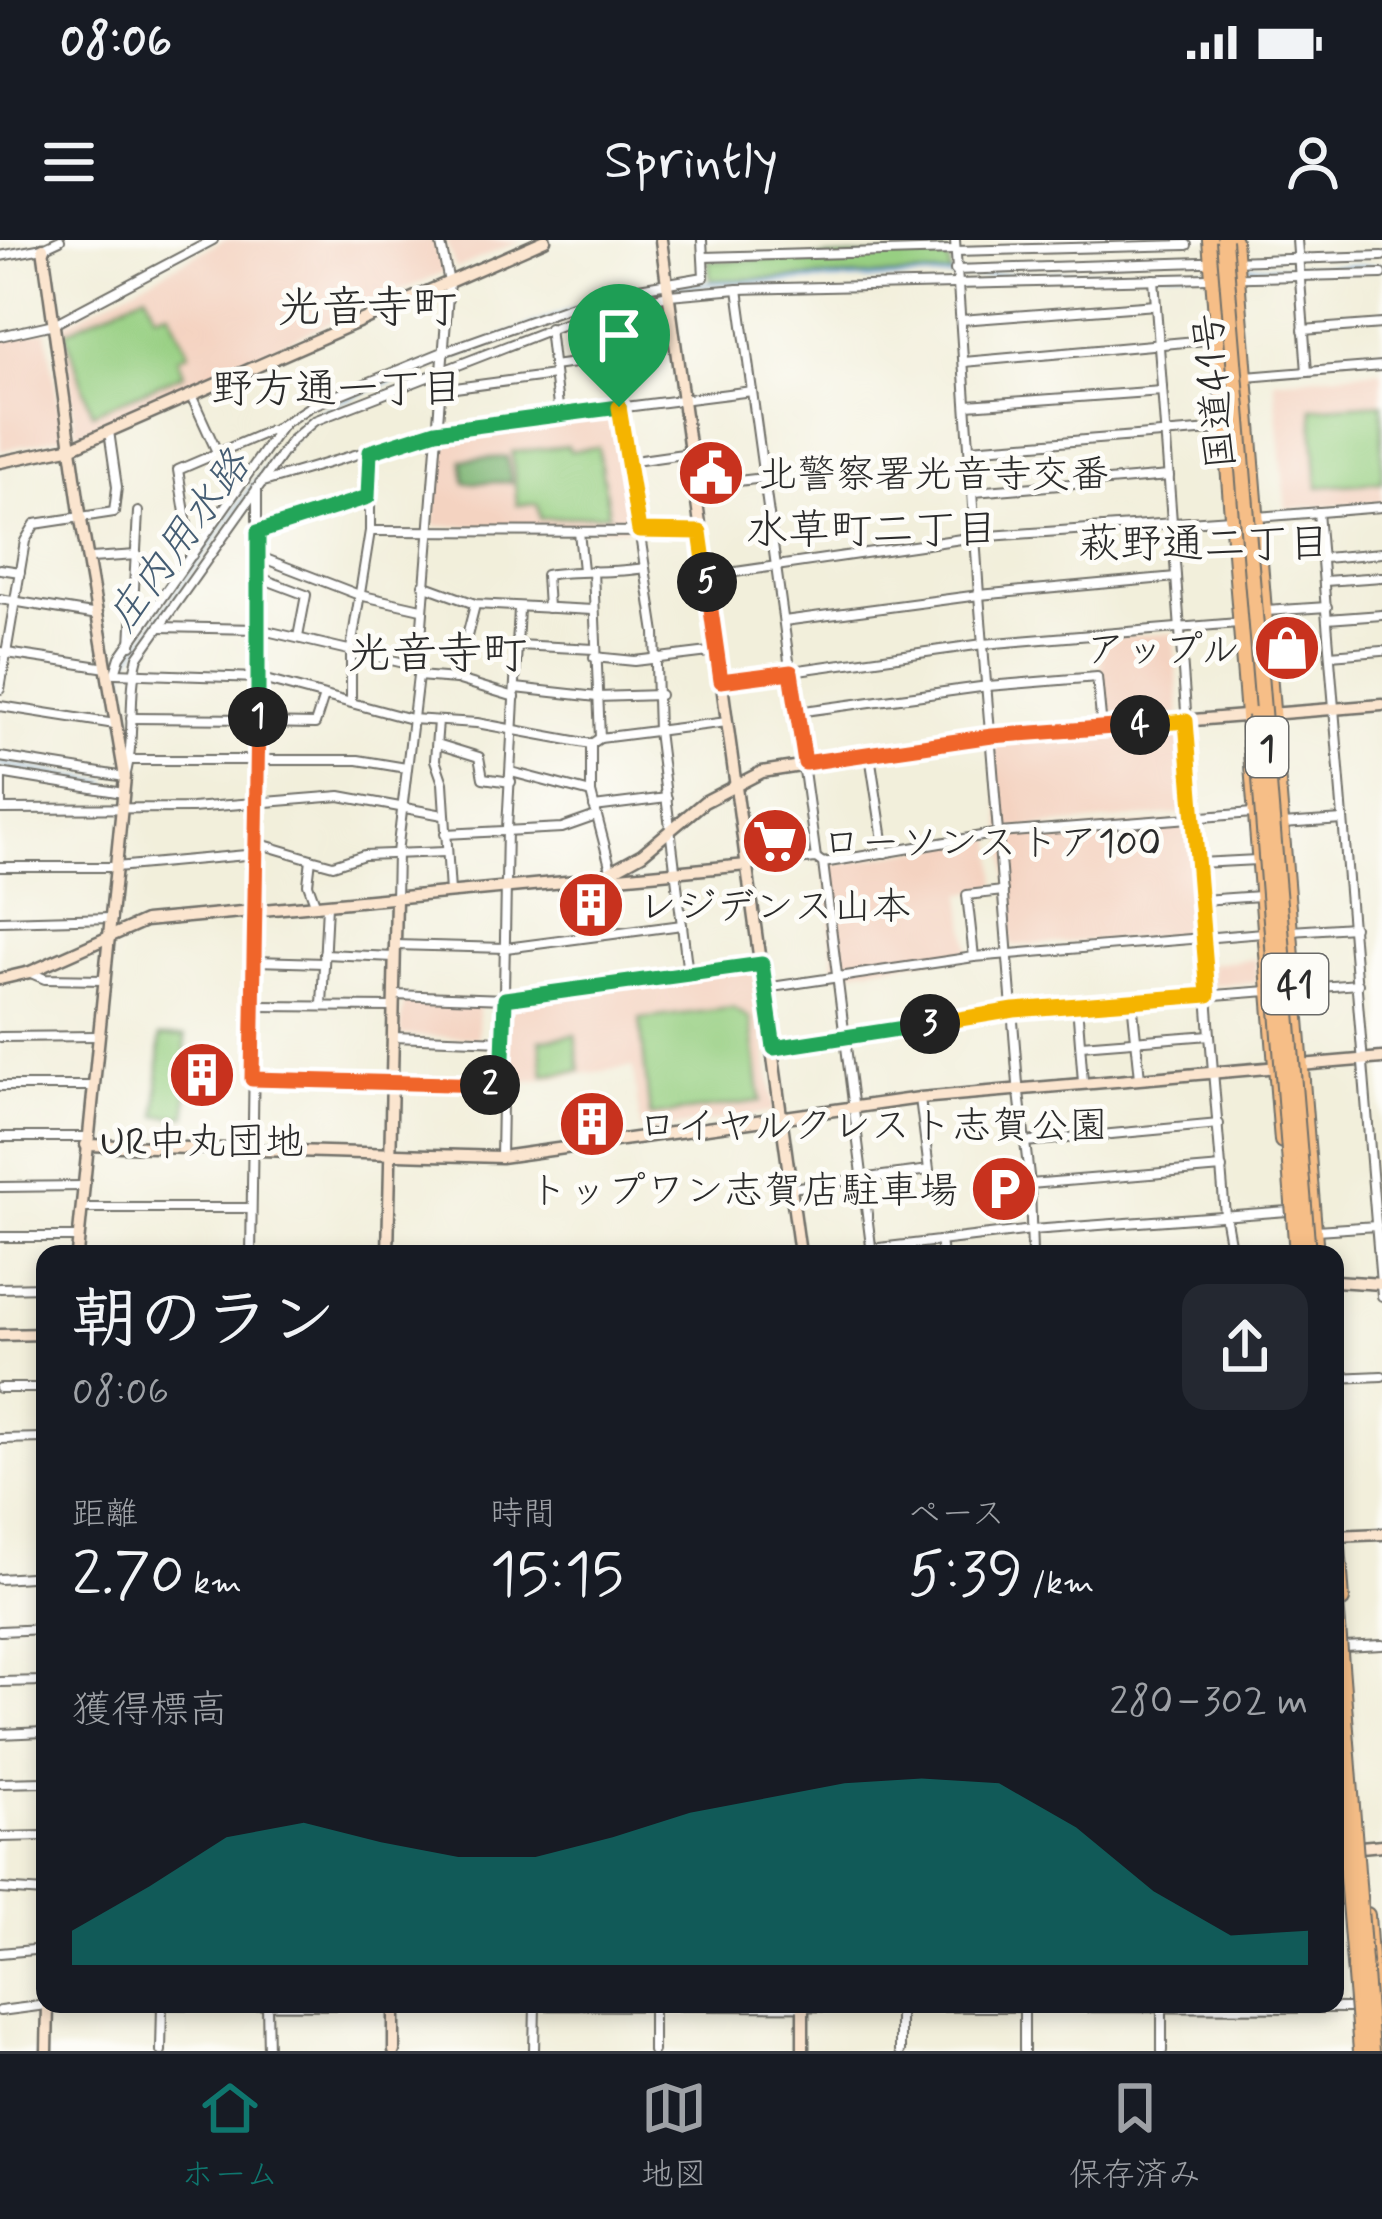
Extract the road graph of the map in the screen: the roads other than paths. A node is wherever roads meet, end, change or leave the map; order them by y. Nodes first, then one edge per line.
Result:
1 (60, 240) edge
2 (213, 240) edge
3 (440, 240) edge
4 (545, 240) edge
5 (661, 240) edge
6 (702, 240) edge
7 (802, 240) edge
8 (1217, 240) edge
9 (1234, 240) edge
10 (1297, 240) edge
11 (1187, 243) edge
12 (41, 244) edge
13 (1084, 244) edge
14 (955, 247) edge
15 (802, 254) junction
16 (0, 256) edge
17 (1382, 256) edge
18 (703, 257) junction
19 (1188, 261) junction
20 (1083, 266) junction
21 (1299, 266) junction
22 (1235, 267) junction
23 (1207, 269) junction
24 (1382, 274) edge
25 (956, 277) junction
26 (1154, 279) junction
27 (449, 282) junction
28 (669, 289) junction
29 (738, 289) junction
30 (1156, 305) junction
31 (605, 308) junction
32 (961, 320) junction
33 (54, 324) junction
34 (1382, 324) edge
35 (549, 328) junction
36 (1303, 330) junction
37 (0, 335) edge
38 (1218, 339) junction
39 (1159, 346) junction
40 (612, 358) junction
41 (443, 360) junction
42 (964, 362) junction
43 (1382, 366) edge
44 (554, 370) junction
45 (1307, 372) junction
46 (1246, 377) junction
47 (440, 390) junction
48 (752, 391) junction
49 (1162, 391) junction
50 (191, 395) junction
51 (682, 399) junction
52 (967, 405) junction
53 (619, 407) junction
54 (559, 415) junction
55 (283, 424) junction
56 (1224, 429) junction
57 (109, 431) junction
58 (436, 431) junction
59 (1166, 435) junction
60 (73, 447) junction
61 (970, 449) junction
62 (217, 452) junction
63 (370, 452) junction
64 (690, 452) junction
65 (0, 462) edge
66 (627, 462) junction
67 (1169, 476) junction
68 (764, 478) junction
69 (244, 480) junction
70 (259, 484) junction
71 (694, 485) junction
72 (974, 492) junction
73 (368, 497) junction
74 (1382, 507) edge
75 (139, 512) dead end
76 (1318, 512) junction
77 (1257, 517) junction
78 (1231, 519) junction
79 (81, 520) junction
80 (1172, 522) junction
81 (370, 531) junction
82 (639, 531) junction
83 (258, 532) junction
84 (429, 532) junction
85 (579, 532) junction
86 (700, 532) junction
87 (975, 537) junction
88 (1382, 554) edge
89 (137, 555) junction
90 (258, 556) junction
91 (192, 557) junction
92 (91, 558) junction
93 (1323, 558) junction
94 (777, 566) junction
95 (644, 568) junction
96 (0, 569) edge
97 (588, 571) junction
98 (20, 572) junction
99 (706, 576) junction
100 (258, 577) junction
101 (1382, 577) edge
102 (1176, 578) junction
103 (1325, 581) junction
104 (423, 585) junction
105 (359, 595) junction
106 (979, 595) junction
107 (0, 599) edge
108 (14, 601) junction
109 (475, 604) junction
110 (1327, 607) junction
111 (548, 608) junction
112 (421, 609) junction
113 (519, 609) junction
114 (593, 610) junction
115 (1264, 612) junction
116 (100, 615) junction
117 (1382, 615) edge
118 (1327, 619) junction
119 (784, 621) junction
120 (1238, 623) junction
121 (159, 627) junction
122 (1179, 627) junction
123 (258, 628) junction
124 (298, 638) junction
125 (983, 644) junction
126 (518, 645) junction
127 (131, 646) junction
128 (351, 650) junction
129 (1382, 650) edge
130 (717, 651) junction
131 (3, 652) edge
132 (594, 653) junction
133 (1330, 655) junction
134 (658, 658) junction
135 (417, 671) junction
136 (791, 672) junction
137 (118, 673) junction
138 (258, 678) junction
139 (456, 679) junction
140 (721, 681) junction
141 (988, 686) junction
142 (0, 689) edge
143 (516, 693) junction
144 (660, 695) junction
145 (324, 696) junction
146 (597, 697) junction
147 (351, 702) junction
148 (1382, 705) edge
149 (0, 706) edge
150 (1333, 709) junction
151 (797, 712) junction
152 (1274, 715) junction
153 (1246, 716) junction
154 (131, 718) junction
155 (411, 719) junction
156 (258, 721) junction
157 (438, 721) junction
158 (1186, 721) junction
159 (727, 722) junction
160 (117, 724) junction
161 (1102, 728) junction
162 (658, 731) junction
163 (514, 732) junction
164 (992, 736) junction
165 (596, 741) junction
166 (436, 744) junction
167 (870, 754) junction
168 (0, 757) edge
169 (130, 760) junction
170 (258, 760) junction
171 (805, 763) junction
172 (406, 768) junction
173 (0, 773) edge
174 (125, 777) junction
175 (511, 777) junction
176 (735, 783) junction
177 (123, 793) junction
178 (591, 794) junction
179 (668, 798) junction
180 (258, 803) junction
181 (402, 807) junction
182 (0, 809) edge
183 (122, 809) junction
184 (595, 812) junction
185 (1253, 813) junction
186 (443, 814) junction
187 (1196, 817) junction
188 (1343, 820) junction
189 (1282, 824) junction
190 (507, 828) junction
191 (670, 831) junction
192 (999, 833) junction
193 (445, 834) junction
194 (257, 849) junction
195 (446, 852) junction
196 (397, 853) junction
197 (885, 853) junction
198 (311, 859) junction
199 (819, 860) junction
200 (1257, 860) junction
201 (1199, 863) junction
202 (747, 865) junction
203 (0, 867) edge
204 (116, 867) junction
205 (675, 871) junction
206 (607, 874) junction
207 (507, 889) junction
208 (1004, 891) junction
209 (451, 894) junction
210 (1260, 896) junction
211 (396, 898) junction
212 (1202, 900) junction
213 (321, 905) junction
214 (256, 910) junction
215 (112, 918) junction
216 (0, 921) edge
217 (682, 925) junction
218 (1353, 927) junction
219 (1291, 932) junction
220 (1263, 933) junction
221 (109, 936) junction
222 (1204, 938) junction
223 (506, 949) junction
224 (395, 951) junction
225 (1010, 954) junction
226 (974, 957) junction
227 (324, 958) junction
228 (255, 962) junction
229 (762, 964) junction
230 (30, 972) junction
231 (688, 974) junction
232 (836, 976) junction
233 (0, 979) edge
234 (104, 980) junction
235 (1358, 984) junction
236 (765, 988) junction
237 (1295, 989) junction
238 (1268, 991) junction
239 (1208, 995) junction
240 (505, 999) junction
241 (1132, 1000) junction
242 (394, 1001) junction
243 (1077, 1004) junction
244 (322, 1005) junction
245 (254, 1006) junction
246 (1014, 1010) junction
247 (1210, 1035) junction
248 (98, 1036) junction
249 (0, 1037) edge
250 (393, 1037) junction
251 (842, 1038) junction
252 (1136, 1040) junction
253 (504, 1041) junction
254 (1081, 1045) junction
255 (774, 1048) junction
256 (1382, 1058) edge
257 (1364, 1059) junction
258 (1301, 1064) junction
259 (1275, 1066) junction
260 (1214, 1072) junction
261 (1141, 1078) junction
262 (252, 1079) junction
263 (392, 1082) junction
264 (1082, 1082) junction
265 (502, 1085) junction
266 (92, 1086) junction
267 (0, 1087) edge
268 (1018, 1089) junction
269 (920, 1098) junction
270 (851, 1108) junction
271 (781, 1120) junction
272 (1219, 1124) junction
273 (0, 1137) edge
274 (86, 1141) junction
275 (1025, 1142) junction
276 (251, 1150) junction
277 (390, 1154) junction
278 (501, 1157) junction
279 (1222, 1168) junction
280 (862, 1181) junction
281 (1030, 1184) junction
282 (83, 1186) junction
283 (0, 1187) edge
284 (791, 1188) junction
285 (81, 1208) junction
286 (251, 1208) junction
287 (1288, 1210) junction
288 (1225, 1215) junction
289 (1377, 1226) junction
290 (1032, 1230) junction
291 (1314, 1230) junction
292 (0, 1237) edge
293 (79, 1237) junction
294 (940, 1241) junction
295 (78, 1245) edge
296 (251, 1245) edge
297 (388, 1245) edge
298 (799, 1245) edge
299 (871, 1245) edge
300 (913, 1245) edge
301 (941, 1245) edge
302 (1032, 1245) edge
303 (1230, 1245) edge
304 (1293, 1245) edge
305 (1293, 1245) edge
306 (1311, 1245) edge
307 (1313, 1245) edge
308 (1344, 1281) edge
309 (1382, 1283) edge
310 (36, 1287) edge
311 (0, 1288) edge
312 (1382, 1296) edge
313 (36, 1334) edge
314 (0, 1335) edge
315 (1382, 1376) edge
316 (1344, 1378) edge
317 (0, 1388) edge
318 (36, 1388) edge
319 (0, 1438) edge
320 (36, 1438) edge
321 (1382, 1534) edge
322 (1344, 1536) edge
323 (36, 1577) edge
324 (0, 1579) edge
325 (1344, 1625) edge
326 (36, 1629) edge
327 (0, 1630) edge
328 (1382, 1645) edge
329 (1346, 1647) junction
330 (36, 1681) edge
331 (0, 1682) edge
332 (1344, 1695) edge
333 (36, 1732) edge
334 (0, 1733) edge
335 (36, 1782) edge
336 (0, 1783) edge
337 (1344, 1836) edge
338 (0, 1837) edge
339 (36, 1837) edge
340 (1382, 1845) edge
341 (1361, 1847) junction
342 (1344, 1848) edge
343 (0, 1889) edge
344 (36, 1891) edge
345 (1376, 1949) edge
346 (36, 1950) edge
347 (0, 1953) edge
348 (1344, 1966) edge
349 (36, 2006) edge
350 (1344, 2008) edge
351 (1352, 2008) junction
352 (1379, 2009) edge
353 (0, 2011) edge
354 (48, 2013) edge
355 (162, 2013) edge
356 (267, 2013) edge
357 (394, 2013) edge
358 (535, 2013) edge
359 (652, 2013) edge
360 (803, 2013) edge
361 (900, 2013) edge
362 (1024, 2013) edge
363 (1162, 2013) edge
364 (47, 2051) edge
365 (161, 2051) edge
366 (268, 2051) edge
367 (394, 2051) edge
368 (534, 2051) edge
369 (653, 2051) edge
370 (802, 2051) edge
371 (900, 2051) edge
372 (1024, 2051) edge
373 (1162, 2051) edge
374 (1362, 2051) edge
375 (1374, 2051) edge

1 - 12 street
2 - 33 street
3 - 27 street
4 - 27 street
5 - 28 street
6 - 18 street
7 - 15 street
8 - 23 highway, 国道41号 / 41
8 - 304 highway, 1, bridge
8 - 306 highway, 1, bridge
9 - 22 highway, 国道41号 / 41
10 - 21 street
11 - 13 street
11 - 19 street
12 - 16 street
12 - 33 street
13 - 14 street
13 - 20 street
14 - 15 street
14 - 25 street
15 - 18 street
17 - 21 street
18 - 28 street
19 - 20 street
19 - 23 street
20 - 25 street
21 - 22 street
21 - 22 street
21 - 24 street
21 - 36 street
22 - 23 street
22 - 23 street
22 - 46 highway, 国道41号 / 41
23 - 26 street
23 - 38 highway, 国道41号 / 41
25 - 26 street
25 - 29 street
25 - 32 street
26 - 30 street
27 - 41 street
27 - 50 street
28 - 29 street
28 - 31 street
28 - 41 street
28 - 51 street
29 - 48 street
30 - 32 street
30 - 39 street
31 - 35 street
31 - 40 street
32 - 42 street
33 - 37 street
33 - 60 street
34 - 36 street
35 - 41 street
35 - 44 street
36 - 45 street
38 - 39 street
38 - 56 highway, 国道41号 / 41
39 - 42 street
39 - 49 street
40 - 44 street
40 - 53 street
41 - 47 street
41 - 55 street
41 - 70 street
42 - 52 street
43 - 45 street
44 - 47 street
44 - 54 street
45 - 46 street
46 - 77 highway, 国道41号 / 41
47 - 58 street
48 - 51 street
48 - 68 street
49 - 52 street
49 - 59 street
50 - 57 street
50 - 62 street
51 - 53 street
51 - 64 street
52 - 61 street
53 - 54 street
53 - 66 street
54 - 58 street
55 - 62 street
55 - 69 street
56 - 59 street
56 - 78 highway, 国道41号 / 41
57 - 60 street
57 - 79 street
58 - 63 street
58 - 84 street
59 - 61 street
59 - 67 street
60 - 65 street
60 - 79 street
61 - 72 street
62 - 69 street
62 - 91 street
63 - 70 street
63 - 73 street
64 - 66 street
64 - 71 street
66 - 82 street
67 - 72 street
67 - 80 street
68 - 71 street
68 - 94 street
69 - 91 street
70 - 83 street
70 - 121 street
71 - 86 street
72 - 87 street
73 - 81 street
73 - 83 street
74 - 76 street
75 - 89 street
76 - 77 street
76 - 93 street
77 - 115 highway, 国道41号 / 41
78 - 80 street
78 - 120 highway, 国道41号 / 41
79 - 92 street
79 - 98 street
80 - 87 street
80 - 102 street
81 - 84 street
81 - 105 street
82 - 85 street
82 - 86 street
82 - 95 street
83 - 90 street
84 - 85 street
84 - 104 street
85 - 97 street
86 - 99 street
87 - 94 street
87 - 106 street
88 - 93 street
89 - 92 street
89 - 127 street
90 - 100 street
90 - 105 street
91 - 127 street
92 - 116 street
93 - 103 street
94 - 99 street
94 - 119 street
95 - 97 street
95 - 134 street
96 - 98 street
97 - 111 street
97 - 114 street
98 - 108 street
99 - 130 street
100 - 123 street
100 - 124 street
101 - 103 street
102 - 106 street
102 - 122 street
103 - 110 street
104 - 109 street
104 - 112 street
105 - 112 street
105 - 128 street
106 - 119 street
106 - 125 street
107 - 108 street
108 - 116 street
108 - 131 street
109 - 113 street
109 - 139 street
110 - 115 street
110 - 118 street
111 - 113 street
111 - 114 street
112 - 135 street
113 - 126 street
114 - 132 street
115 - 152 highway, 国道41号 / 41
116 - 137 street
117 - 118 street
118 - 133 street
119 - 136 street
120 - 122 street
120 - 153 highway, 国道41号 / 41
121 - 123 street
121 - 137 street
122 - 125 street
122 - 158 street
123 - 124 street
123 - 138 street
124 - 128 street
125 - 136 street
125 - 141 street
126 - 132 street
126 - 143 street
127 - 137 street
128 - 135 street
128 - 147 street
129 - 133 street
130 - 134 street
130 - 140 street
131 - 137 street
131 - 142 street
132 - 134 street
132 - 146 street
133 - 150 street
134 - 144 street
135 - 139 street
135 - 155 street
136 - 140 street
136 - 151 street
137 - 138 street
137 - 154 street
137 - 160 street
138 - 145 street
138 - 156 street
139 - 143 street
140 - 159 street
141 - 151 street
141 - 161 street
141 - 164 street
143 - 146 street
143 - 163 street
144 - 146 street
144 - 162 street
145 - 147 street
145 - 156 street
146 - 165 street
147 - 155 street
148 - 150 street
149 - 160 street
150 - 152 street
150 - 188 street
151 - 171 street
152 - 153 street
152 - 189 highway, 国道41号 / 41
153 - 158 street
153 - 185 highway, 国道41号 / 41
154 - 156 street
154 - 169 street
155 - 157 street
155 - 172 street
156 - 170 street
157 - 163 street
157 - 166 street
158 - 161 street
158 - 187 street
159 - 162 street
159 - 176 street
160 - 174 street
161 - 164 street
162 - 165 street
162 - 179 street
163 - 165 street
163 - 175 street
164 - 167 street
164 - 192 street
165 - 178 street
166 - 175 street
166 - 186 street
167 - 171 street
167 - 197 street
168 - 174 street
169 - 170 street
169 - 174 street
170 - 172 street
170 - 180 street
171 - 176 street
171 - 199 street
172 - 181 street
173 - 177 street
173 - 182 street
174 - 177 street
175 - 178 street
175 - 190 street
176 - 191 street
176 - 202 street
177 - 183 street
178 - 184 street
179 - 184 street
179 - 191 street
180 - 181 street
180 - 183 street
180 - 194 street
181 - 186 street
181 - 196 street
182 - 183 street
183 - 204 street
184 - 190 street
184 - 206 street
185 - 187 street
185 - 200 highway, 国道41号 / 41
186 - 193 street
187 - 192 street
187 - 201 street
188 - 189 street
188 - 218 street
189 - 219 highway, 国道41号 / 41
190 - 193 street
190 - 207 street
191 - 205 street
191 - 206 street
192 - 197 street
192 - 208 street
193 - 195 street
194 - 198 street
194 - 204 street
194 - 214 street
195 - 196 street
195 - 209 street
196 - 198 street
196 - 211 street
197 - 199 street
198 - 213 street
199 - 202 street
199 - 232 street
200 - 201 street
200 - 210 highway, 国道41号 / 41
201 - 212 street
202 - 205 street
202 - 229 street
203 - 204 street
204 - 215 street
205 - 206 street
205 - 217 street
206 - 207 street
207 - 209 street
207 - 223 street
208 - 225 street
208 - 226 street
209 - 211 street
210 - 212 street
210 - 220 highway, 国道41号 / 41
211 - 213 street
211 - 224 street
212 - 222 street
213 - 214 street
213 - 227 street
214 - 221 street
214 - 228 street
215 - 216 street
215 - 221 street
217 - 223 street
217 - 231 street
218 - 219 street
218 - 235 street
219 - 237 highway, 国道41号 / 41
220 - 222 street
220 - 238 highway, 国道41号 / 41
221 - 230 street
221 - 234 street
222 - 225 street
222 - 239 street
223 - 224 street
223 - 240 street
224 - 227 street
224 - 242 street
225 - 226 street
225 - 246 street
226 - 232 street
227 - 228 street
227 - 244 street
228 - 245 street
229 - 231 street
229 - 236 street
230 - 233 street
230 - 234 street
231 - 240 street
232 - 236 street
232 - 251 street
234 - 248 street
235 - 237 street
235 - 257 street
236 - 255 street
237 - 258 highway, 国道41号 / 41
238 - 239 street
238 - 259 highway, 国道41号 / 41
239 - 241 street
239 - 247 street
240 - 242 street
240 - 253 street
241 - 243 street
241 - 252 street
242 - 244 street
242 - 250 street
243 - 246 street
243 - 254 street
244 - 245 street
245 - 262 street
246 - 251 street
246 - 268 street
247 - 252 street
247 - 260 street
248 - 249 street
248 - 266 street
250 - 253 street
250 - 263 street
251 - 255 street
251 - 270 street
252 - 254 street
252 - 261 street
253 - 265 street
254 - 264 street
255 - 271 street
256 - 257 street
257 - 258 street
257 - 289 street
258 - 259 street
258 - 291 highway, 国道41号 / 41
259 - 260 street
259 - 287 highway, 国道41号 / 41
260 - 261 street
260 - 272 street
261 - 264 street
262 - 263 street
262 - 276 street
263 - 265 street
263 - 277 street
264 - 268 street
265 - 278 street
266 - 267 street
266 - 274 street
268 - 269 street
268 - 275 street
269 - 270 street
269 - 280 street
270 - 271 street
270 - 280 street
271 - 278 street
271 - 284 street
272 - 275 street
272 - 279 street
273 - 274 street
274 - 276 street
274 - 282 street
275 - 281 street
276 - 277 street
276 - 286 street
277 - 278 street
277 - 297 street
279 - 281 street
279 - 288 street
280 - 284 street
280 - 299 street
281 - 290 street
282 - 283 street
282 - 285 street
284 - 298 street
285 - 286 street
285 - 293 street
286 - 296 street
287 - 288 street
287 - 305 highway, 国道41号 / 41
288 - 290 street
288 - 303 street
289 - 291 street
289 - 309 street
290 - 294 street
290 - 302 street
291 - 307 highway, 国道41号 / 41
292 - 293 street
293 - 295 street
294 - 300 street
294 - 301 street
308 - 309 street
309 - 312 street
310 - 311 street
313 - 314 street
315 - 316 street
317 - 318 street
319 - 320 street
321 - 322 street
323 - 324 street
325 - 329 highway
326 - 327 street
328 - 329 street
329 - 341 highway
330 - 331 street
332 - 375 highway, bridge
333 - 334 street
335 - 336 street
337 - 374 highway, bridge
338 - 339 street
340 - 341 street
341 - 342 street
341 - 345 highway
343 - 344 street
345 - 352 highway
346 - 347 street
348 - 351 highway
349 - 353 street
350 - 351 street
351 - 374 highway
352 - 375 highway
354 - 364 street
355 - 365 street
356 - 366 street
357 - 367 street
358 - 368 street
359 - 369 street
360 - 370 street
361 - 371 street
362 - 372 street
363 - 373 street

